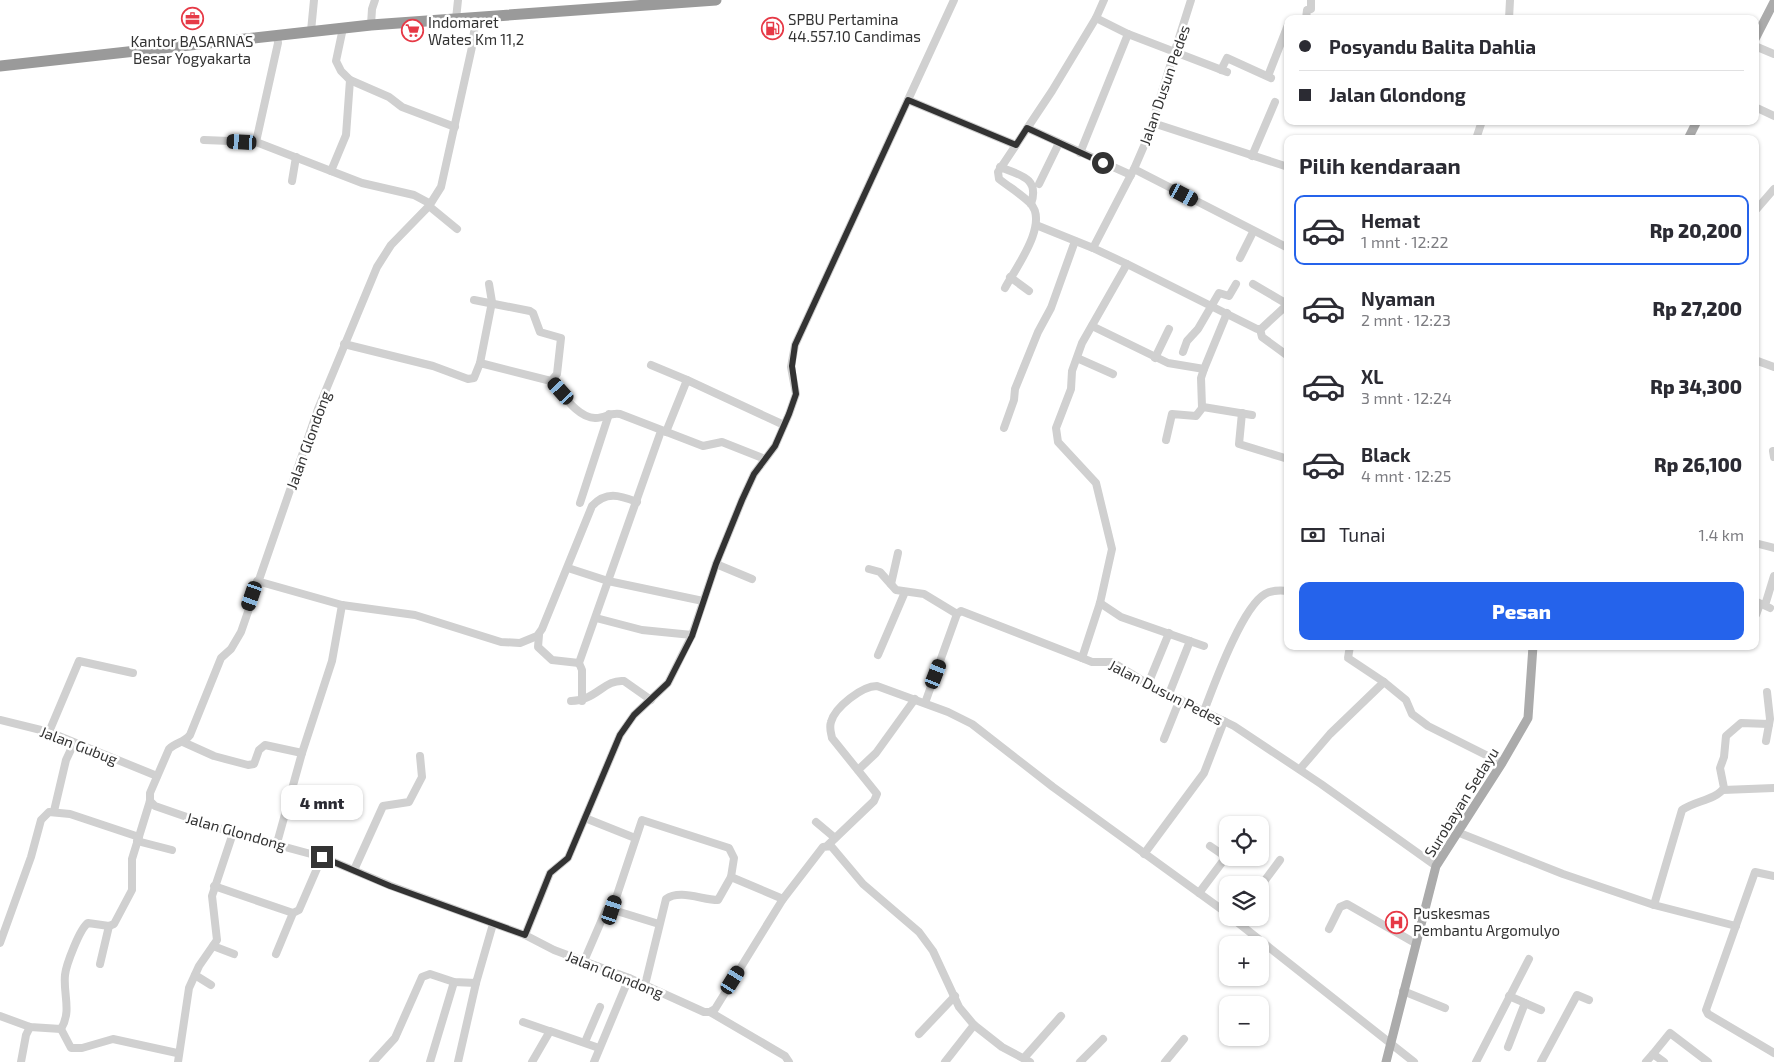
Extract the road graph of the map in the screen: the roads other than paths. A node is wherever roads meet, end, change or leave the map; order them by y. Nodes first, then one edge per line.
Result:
1 (314, 0) edge
2 (375, 0) edge
3 (458, 0) edge
4 (716, 0) edge
5 (954, 0) edge
6 (1104, 0) edge
7 (1192, 0) edge
8 (1311, 0) edge
9 (1510, 0) edge
10 (684, 1) edge
11 (1774, 2) edge
12 (1306, 15) edge
13 (1508, 15) edge
14 (476, 17) junction
15 (1096, 18) junction
16 (456, 19) junction
17 (371, 25) junction
18 (343, 28) junction
19 (1284, 29) edge
20 (311, 31) junction
21 (1759, 31) edge
22 (1128, 34) junction
23 (277, 35) junction
24 (1759, 48) edge
25 (1176, 53) junction
26 (1774, 54) edge
27 (0, 66) edge
28 (350, 80) junction
29 (908, 100) junction
30 (1275, 102) dead end
31 (1759, 109) edge
32 (1774, 116) edge
33 (1154, 122) junction
34 (454, 127) junction
35 (1027, 128) junction
36 (204, 140) dead end
37 (256, 142) junction
38 (1059, 143) junction
39 (1016, 145) junction
40 (1080, 153) junction
41 (1252, 156) junction
42 (296, 157) junction
43 (1284, 166) edge
44 (1000, 167) junction
45 (331, 170) junction
46 (1133, 172) junction
47 (292, 181) dead end
48 (1039, 184) dead end
49 (1774, 189) edge
50 (429, 204) junction
51 (1031, 204) junction
52 (1759, 206) edge
53 (1036, 225) junction
54 (457, 229) dead end
55 (1253, 232) junction
56 (1075, 240) junction
57 (1284, 246) edge
58 (1093, 248) junction
59 (1240, 258) dead end
60 (1127, 264) junction
61 (1010, 277) junction
62 (489, 284) dead end
63 (1236, 284) dead end
64 (1253, 284) dead end
65 (1005, 288) dead end
66 (1029, 291) dead end
67 (474, 300) dead end
68 (492, 302) junction
69 (1284, 302) edge
70 (1211, 306) junction
71 (1284, 307) edge
72 (1227, 313) junction
73 (1092, 326) junction
74 (1168, 329) dead end
75 (1260, 329) junction
76 (344, 344) junction
77 (1183, 352) dead end
78 (1284, 353) edge
79 (1077, 358) junction
80 (1155, 358) junction
81 (1759, 361) edge
82 (480, 363) junction
83 (650, 365) dead end
84 (1774, 367) edge
85 (1204, 369) junction
86 (1112, 374) dead end
87 (687, 380) junction
88 (551, 381) junction
89 (1202, 407) junction
90 (1242, 413) junction
91 (609, 414) junction
92 (1252, 415) dead end
93 (784, 425) junction
94 (1004, 428) dead end
95 (663, 431) junction
96 (1166, 440) dead end
97 (1773, 452) edge
98 (1774, 456) edge
99 (1284, 458) edge
100 (765, 459) junction
101 (637, 502) junction
102 (580, 503) dead end
103 (1759, 543) edge
104 (1774, 548) edge
105 (898, 553) dead end
106 (716, 564) junction
107 (568, 568) junction
108 (869, 569) dead end
109 (1774, 576) edge
110 (752, 579) dead end
111 (257, 581) junction
112 (608, 581) junction
113 (891, 584) junction
114 (1284, 591) edge
115 (905, 592) junction
116 (703, 601) junction
117 (1100, 603) junction
118 (1763, 604) edge
119 (342, 605) junction
120 (958, 614) junction
121 (596, 618) junction
122 (1169, 633) junction
123 (539, 635) junction
124 (692, 636) junction
125 (1190, 641) junction
126 (1204, 646) dead end
127 (1349, 650) edge
128 (1532, 650) edge
129 (878, 655) dead end
130 (1082, 658) junction
131 (579, 663) junction
132 (133, 673) dead end
133 (1384, 682) junction
134 (1148, 684) junction
135 (1767, 692) dead end
136 (1169, 694) junction
137 (650, 700) junction
138 (915, 700) junction
139 (1180, 700) junction
140 (571, 701) dead end
141 (582, 701) junction
142 (925, 703) junction
143 (1204, 711) junction
144 (1772, 715) edge
145 (0, 720) edge
146 (1224, 721) junction
147 (1769, 724) junction
148 (49, 732) junction
149 (1164, 739) dead end
150 (183, 742) junction
151 (1766, 742) dead end
152 (74, 743) junction
153 (302, 753) junction
154 (420, 756) dead end
155 (1502, 763) junction
156 (1300, 769) junction
157 (858, 770) junction
158 (157, 776) junction
159 (1774, 788) edge
160 (1723, 790) junction
161 (150, 801) junction
162 (54, 811) junction
163 (585, 818) junction
164 (816, 822) dead end
165 (233, 832) junction
166 (1457, 832) junction
167 (635, 838) junction
168 (835, 838) junction
169 (138, 839) junction
170 (277, 843) junction
171 (828, 845) junction
172 (1210, 846) dead end
173 (172, 850) dead end
174 (1144, 854) junction
175 (322, 857) junction
176 (1280, 860) dead end
177 (1436, 866) junction
178 (354, 870) junction
179 (1268, 876) edge
180 (1774, 876) edge
181 (731, 877) junction
182 (214, 886) junction
183 (1199, 893) junction
184 (783, 899) junction
185 (1654, 905) junction
186 (1219, 907) edge
187 (612, 910) junction
188 (293, 913) junction
189 (493, 924) junction
190 (659, 924) junction
191 (108, 926) junction
192 (1245, 926) edge
193 (1736, 926) junction
194 (1329, 929) dead end
195 (525, 935) junction
196 (0, 943) edge
197 (1415, 944) junction
198 (213, 946) junction
199 (234, 954) dead end
200 (276, 954) dead end
201 (1529, 959) dead end
202 (584, 961) junction
203 (100, 964) dead end
204 (195, 975) junction
205 (628, 978) junction
206 (454, 982) junction
207 (476, 983) junction
208 (211, 985) dead end
209 (645, 986) junction
210 (1403, 991) junction
211 (955, 996) junction
212 (1509, 996) junction
213 (1588, 1000) dead end
214 (1525, 1003) junction
215 (600, 1007) dead end
216 (1445, 1008) dead end
217 (1542, 1010) dead end
218 (710, 1012) junction
219 (0, 1016) edge
220 (1061, 1016) dead end
221 (596, 1018) junction
222 (523, 1022) dead end
223 (609, 1023) junction
224 (974, 1025) junction
225 (30, 1027) junction
226 (61, 1028) junction
227 (549, 1031) junction
228 (919, 1034) dead end
229 (1104, 1039) dead end
230 (1184, 1039) dead end
231 (585, 1042) junction
232 (1390, 1044) junction
233 (1508, 1047) dead end
234 (599, 1048) junction
235 (178, 1053) junction
236 (1774, 1053) edge
237 (1653, 1054) junction
238 (1027, 1060) edge
239 (21, 1062) edge
240 (178, 1062) edge
241 (373, 1062) edge
242 (430, 1062) edge
243 (458, 1062) edge
244 (532, 1062) edge
245 (594, 1062) edge
246 (789, 1062) edge
247 (945, 1062) edge
248 (1080, 1062) edge
249 (1165, 1062) edge
250 (1386, 1062) edge
251 (1414, 1062) edge
252 (1476, 1062) edge
253 (1541, 1062) edge
254 (1646, 1062) edge
255 (1664, 1062) edge
256 (1708, 1062) edge

1 - 20 street
2 - 17 street
3 - 16 street
4 - 10 highway
5 - 29 street
6 - 15 street
7 - 25 street, Jalan Dusun Pedes
8 - 12 street
9 - 13 street
10 - 14 highway
11 - 21 main road
14 - 16 highway
14 - 34 street, Jalan Glondong
15 - 22 street
15 - 35 street
16 - 17 highway
17 - 18 highway
18 - 20 highway
18 - 28 street
19 - 25 street
20 - 23 highway
22 - 25 street
22 - 40 street
23 - 27 highway
23 - 37 street
24 - 26 street
25 - 33 street, Jalan Dusun Pedes
28 - 34 street
28 - 45 street
29 - 39 street
29 - 93 street
30 - 41 street
31 - 32 street
33 - 41 street
33 - 46 street, Jalan Dusun Pedes
34 - 50 street, Jalan Glondong
35 - 38 street
35 - 39 street
36 - 37 street
37 - 42 street
38 - 40 street
38 - 48 street
39 - 44 street
40 - 46 street
41 - 43 street
42 - 45 street
42 - 47 street
44 - 51 street
44 - 51 street
45 - 50 street
46 - 55 street
46 - 58 street, Jalan Dusun Pedes
49 - 52 street
50 - 54 street
50 - 76 street, Jalan Glondong
51 - 53 street
53 - 56 street
53 - 61 street
55 - 57 street
55 - 59 street
56 - 58 street
56 - 94 street
58 - 60 street
60 - 70 street
60 - 73 street
61 - 65 street
61 - 66 street
62 - 68 street
63 - 70 street
64 - 69 street
67 - 68 street
68 - 82 street
68 - 88 street
70 - 72 street
70 - 77 street
71 - 75 street
72 - 75 street
72 - 85 street
73 - 79 street
73 - 80 street
74 - 80 street
75 - 78 street
76 - 82 street
76 - 111 street, Jalan Glondong
79 - 86 street
79 - 117 street
80 - 85 street
81 - 84 street
82 - 88 street
83 - 87 street
85 - 89 street
87 - 93 street
87 - 95 street
88 - 91 street
89 - 90 street
89 - 96 street
90 - 92 street
90 - 99 street
91 - 95 street
91 - 102 street
93 - 100 street
95 - 100 street
95 - 101 street
97 - 98 street
100 - 106 street
101 - 107 street
101 - 112 street
103 - 104 street
105 - 113 street
106 - 110 street
106 - 116 street
107 - 112 street
107 - 123 street
108 - 113 street
109 - 118 street
111 - 119 street
111 - 150 street, Jalan Glondong
112 - 116 street
112 - 121 street
113 - 115 street
114 - 143 street
115 - 120 street
115 - 129 street
116 - 124 street
117 - 122 street
117 - 130 street
119 - 123 street
119 - 153 street
120 - 130 street, Jalan Dusun Pedes
120 - 142 street
121 - 124 street
121 - 131 street
122 - 125 street
122 - 134 street
123 - 131 street
124 - 137 street
125 - 126 street
125 - 136 street
127 - 133 street
128 - 155 main road, Surobayan Sedayu
130 - 134 street, Jalan Dusun Pedes
131 - 141 street
132 - 148 street
133 - 155 street
133 - 156 street
134 - 136 street, Jalan Dusun Pedes
135 - 144 street
136 - 139 street, Jalan Dusun Pedes
137 - 141 street
137 - 163 street
138 - 142 street
138 - 157 street
138 - 157 street
139 - 143 street, Jalan Dusun Pedes
139 - 149 street
140 - 141 street
142 - 174 street
143 - 146 street, Jalan Dusun Pedes
144 - 147 street
145 - 148 street, Jalan Gubug
146 - 156 street, Jalan Dusun Pedes
146 - 174 street
147 - 151 street
147 - 160 street
148 - 152 street, Jalan Gubug
150 - 153 street
150 - 158 street, Jalan Glondong
152 - 158 street, Jalan Gubug
152 - 162 street
153 - 170 street
154 - 178 street
155 - 166 main road, Surobayan Sedayu
156 - 177 street, Jalan Dusun Pedes
157 - 168 street
158 - 161 street, Jalan Glondong
159 - 160 street
160 - 185 street
161 - 165 street, Jalan Glondong
161 - 169 street
162 - 169 street
162 - 196 street
163 - 167 street
163 - 195 street
164 - 168 street
165 - 170 street, Jalan Glondong
165 - 182 street
166 - 177 main road, Surobayan Sedayu
166 - 185 street
167 - 181 street
167 - 187 street
168 - 171 street
169 - 173 street
169 - 191 street
170 - 175 street, Jalan Glondong
171 - 184 street
171 - 211 street
172 - 183 street
174 - 183 street
175 - 178 street, Jalan Glondong
175 - 188 street
176 - 179 street
177 - 197 main road, Surobayan Sedayu
178 - 189 street, Jalan Glondong
180 - 193 street
181 - 184 street
181 - 190 street
182 - 188 street
182 - 198 street
183 - 186 street
184 - 218 street
185 - 193 street
187 - 190 street
187 - 202 street
188 - 200 street
189 - 195 street, Jalan Glondong
189 - 207 street
190 - 209 street
191 - 203 street
191 - 226 street
192 - 232 street
193 - 236 street
194 - 197 street
195 - 202 street, Jalan Glondong
197 - 210 main road, Surobayan Sedayu
198 - 199 street
198 - 204 street
201 - 212 street
202 - 205 street, Jalan Glondong
204 - 208 street
204 - 235 street
205 - 209 street, Jalan Glondong
205 - 223 street
206 - 207 street
206 - 241 street
206 - 242 street
207 - 243 street
209 - 218 street, Jalan Glondong
210 - 216 street
210 - 232 main road, Surobayan Sedayu
211 - 224 street
211 - 228 street
212 - 214 street
212 - 252 street
213 - 253 street
214 - 217 street
214 - 233 street
215 - 221 street
218 - 246 street, Jalan Glondong
219 - 225 street
220 - 238 street
221 - 223 street
221 - 231 street
222 - 227 street
223 - 234 street
224 - 238 street
224 - 247 street
225 - 226 street
225 - 239 street
226 - 235 street
227 - 231 street
227 - 244 street
229 - 248 street
230 - 249 street
231 - 234 street
232 - 250 main road, Surobayan Sedayu
232 - 251 street
234 - 245 street
235 - 240 street
237 - 254 street
237 - 255 street
237 - 256 street

